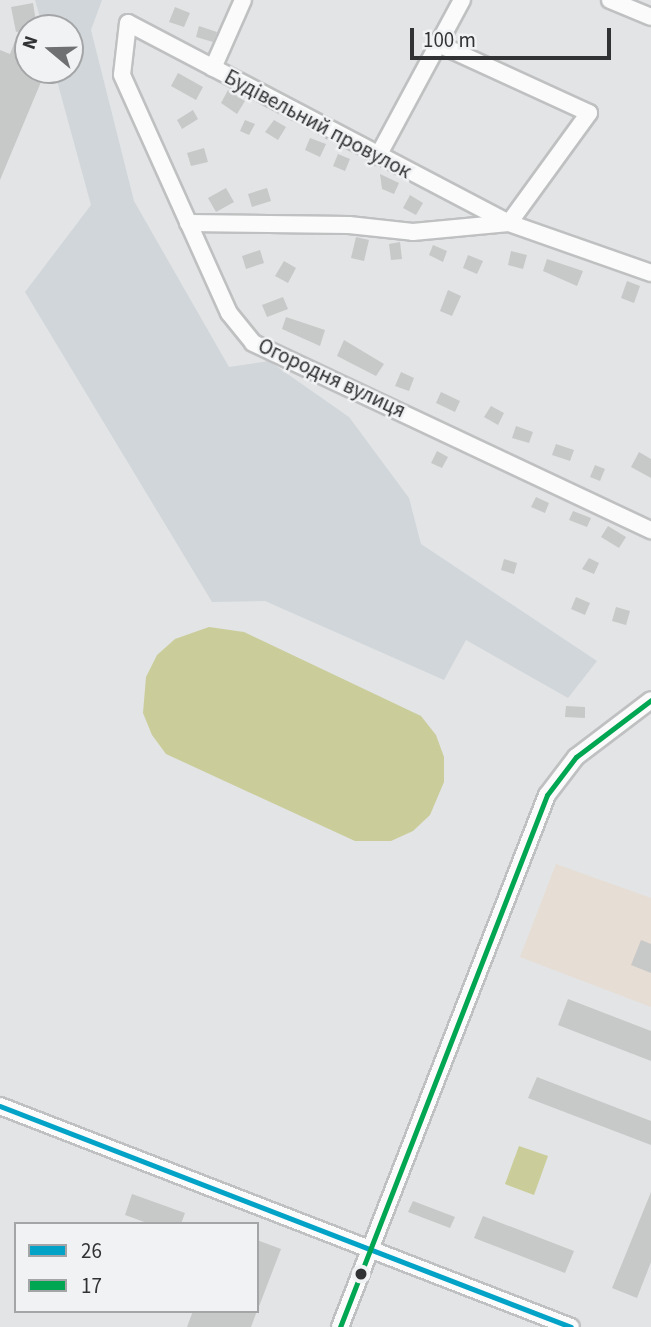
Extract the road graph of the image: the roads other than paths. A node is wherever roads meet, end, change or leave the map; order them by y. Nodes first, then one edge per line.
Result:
1 (243, 0) edge
2 (463, 0) edge
3 (610, 0) edge
4 (651, 17) edge
5 (128, 23) joint
6 (436, 43) junction
7 (213, 68) junction
8 (378, 156) junction
9 (188, 223) junction
10 (509, 223) junction
11 (651, 273) edge
12 (651, 530) edge
13 (651, 700) edge
14 (0, 1106) edge
15 (370, 1249) junction
16 (340, 1327) edge
17 (571, 1327) edge

1 - 7 street
2 - 6 street
3 - 4 street
5 - 7 street, Будівельний провулок
5 - 9 street, Огородня вулиця
6 - 8 street
6 - 10 street
7 - 8 street, Будівельний провулок
8 - 10 street, Будівельний провулок
9 - 10 street, Будівельний провулок
9 - 12 street, Огородня вулиця
10 - 11 street, Будівельний провулок
13 - 15 street
14 - 15 street
15 - 16 street
15 - 17 street

